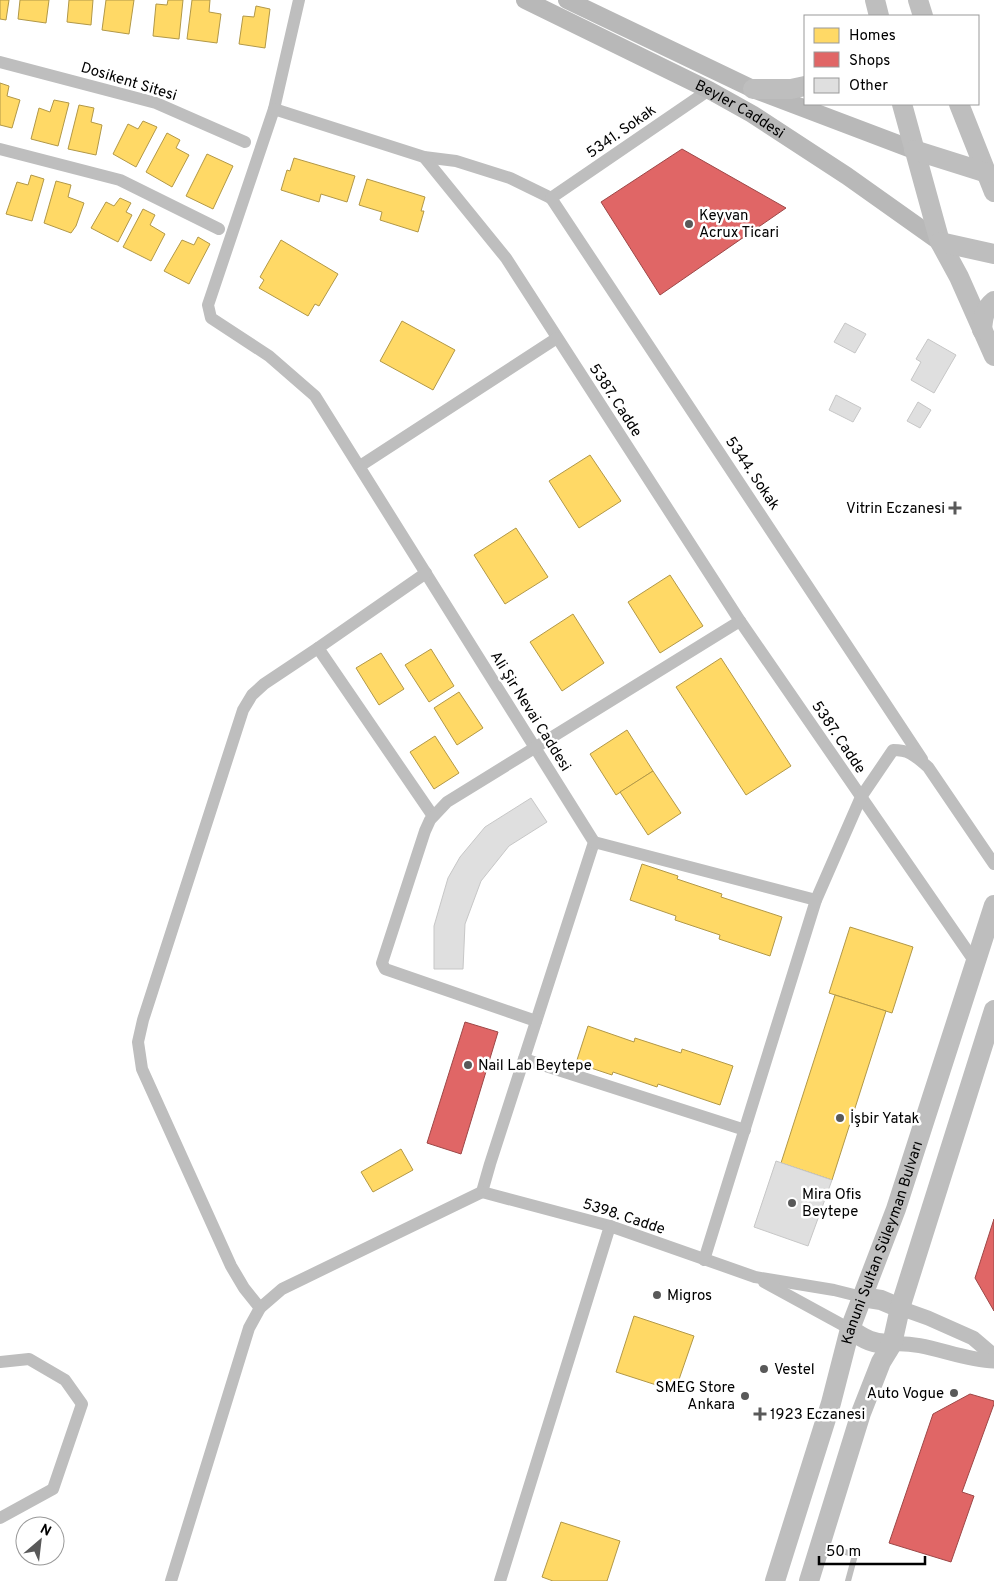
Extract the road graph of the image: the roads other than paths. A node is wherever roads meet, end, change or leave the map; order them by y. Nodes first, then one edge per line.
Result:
1 (299, 0) edge
2 (526, 0) edge
3 (567, 0) edge
4 (869, 0) edge
5 (875, 0) edge
6 (918, 0) edge
7 (868, 15) edge
8 (879, 15) edge
9 (924, 15) edge
10 (0, 62) edge
11 (804, 86) edge
12 (753, 89) junction
13 (709, 90) junction
14 (902, 105) edge
15 (959, 105) edge
16 (274, 109) junction
17 (244, 142) dead end
18 (0, 149) edge
19 (914, 150) junction
20 (424, 157) junction
21 (990, 175) edge
22 (994, 192) edge
23 (551, 198) junction
24 (219, 230) dead end
25 (940, 242) junction
26 (994, 254) edge
27 (994, 301) edge
28 (982, 330) junction
29 (558, 338) junction
30 (994, 356) edge
31 (360, 466) junction
32 (426, 573) junction
33 (740, 621) junction
34 (318, 648) junction
35 (534, 747) junction
36 (928, 767) junction
37 (861, 797) junction
38 (433, 816) junction
39 (594, 842) junction
40 (994, 864) edge
41 (816, 900) junction
42 (994, 906) edge
43 (975, 962) junction
44 (994, 1010) edge
45 (536, 1021) junction
46 (524, 1059) junction
47 (745, 1130) junction
48 (482, 1192) junction
49 (610, 1226) junction
50 (704, 1260) junction
51 (755, 1277) junction
52 (862, 1297) junction
53 (260, 1308) junction
54 (900, 1308) junction
55 (850, 1330) junction
56 (892, 1344) junction
57 (994, 1356) edge
58 (994, 1361) edge
59 (0, 1362) edge
60 (0, 1518) edge
61 (820, 1544) junction
62 (171, 1581) edge
63 (500, 1581) edge
64 (776, 1581) edge
65 (809, 1581) edge
66 (848, 1581) edge

1 - 16 street
2 - 13 main road, Beyler Caddesi
3 - 12 main road, Beyler Caddesi
4 - 7 main road
5 - 8 main road
6 - 9 main road
10 - 17 street, Dosikent Sitesi
11 - 12 main road
12 - 19 main road, Beyler Caddesi
13 - 23 street, 5341. Sokak
13 - 25 main road, Beyler Caddesi
14 - 19 main road
15 - 21 main road
16 - 20 street
16 - 31 street, Ali Şir Nevai Caddesi
18 - 24 street
19 - 21 main road
19 - 25 main road
20 - 23 street
20 - 29 street, 5387. Cadde
21 - 22 main road
23 - 36 street, 5344. Sokak
25 - 26 main road
25 - 28 main road
27 - 28 main road
28 - 30 main road
29 - 31 street
29 - 33 street, 5387. Cadde
31 - 32 street, Ali Şir Nevai Caddesi
32 - 34 street
32 - 35 street, Ali Şir Nevai Caddesi
33 - 35 street
33 - 37 street, 5387. Cadde
34 - 38 street
34 - 53 street
35 - 38 street
35 - 39 street, Ali Şir Nevai Caddesi
36 - 37 street
36 - 40 street, 5344. Sokak
37 - 41 street
37 - 43 street, 5387. Cadde
38 - 45 street
39 - 41 street
39 - 45 street
41 - 47 street
42 - 43 main road, Kanuni Sultan Süleyman Bulvarı
43 - 52 main road, Kanuni Sultan Süleyman Bulvarı
44 - 54 main road
45 - 46 street
46 - 47 street
46 - 48 street
47 - 50 street
48 - 49 street, 5398. Cadde
48 - 53 street
49 - 50 street, 5398. Cadde
49 - 63 street
50 - 51 street, 5398. Cadde
51 - 52 street, 5398. Cadde
51 - 55 street, 5398. Cadde
52 - 54 main road
52 - 55 main road, Kanuni Sultan Süleyman Bulvarı
53 - 62 street
54 - 56 main road
54 - 57 street
55 - 56 main road
55 - 64 main road, Kanuni Sultan Süleyman Bulvarı
56 - 58 street
56 - 61 main road
59 - 60 street
61 - 65 main road
61 - 66 lane

